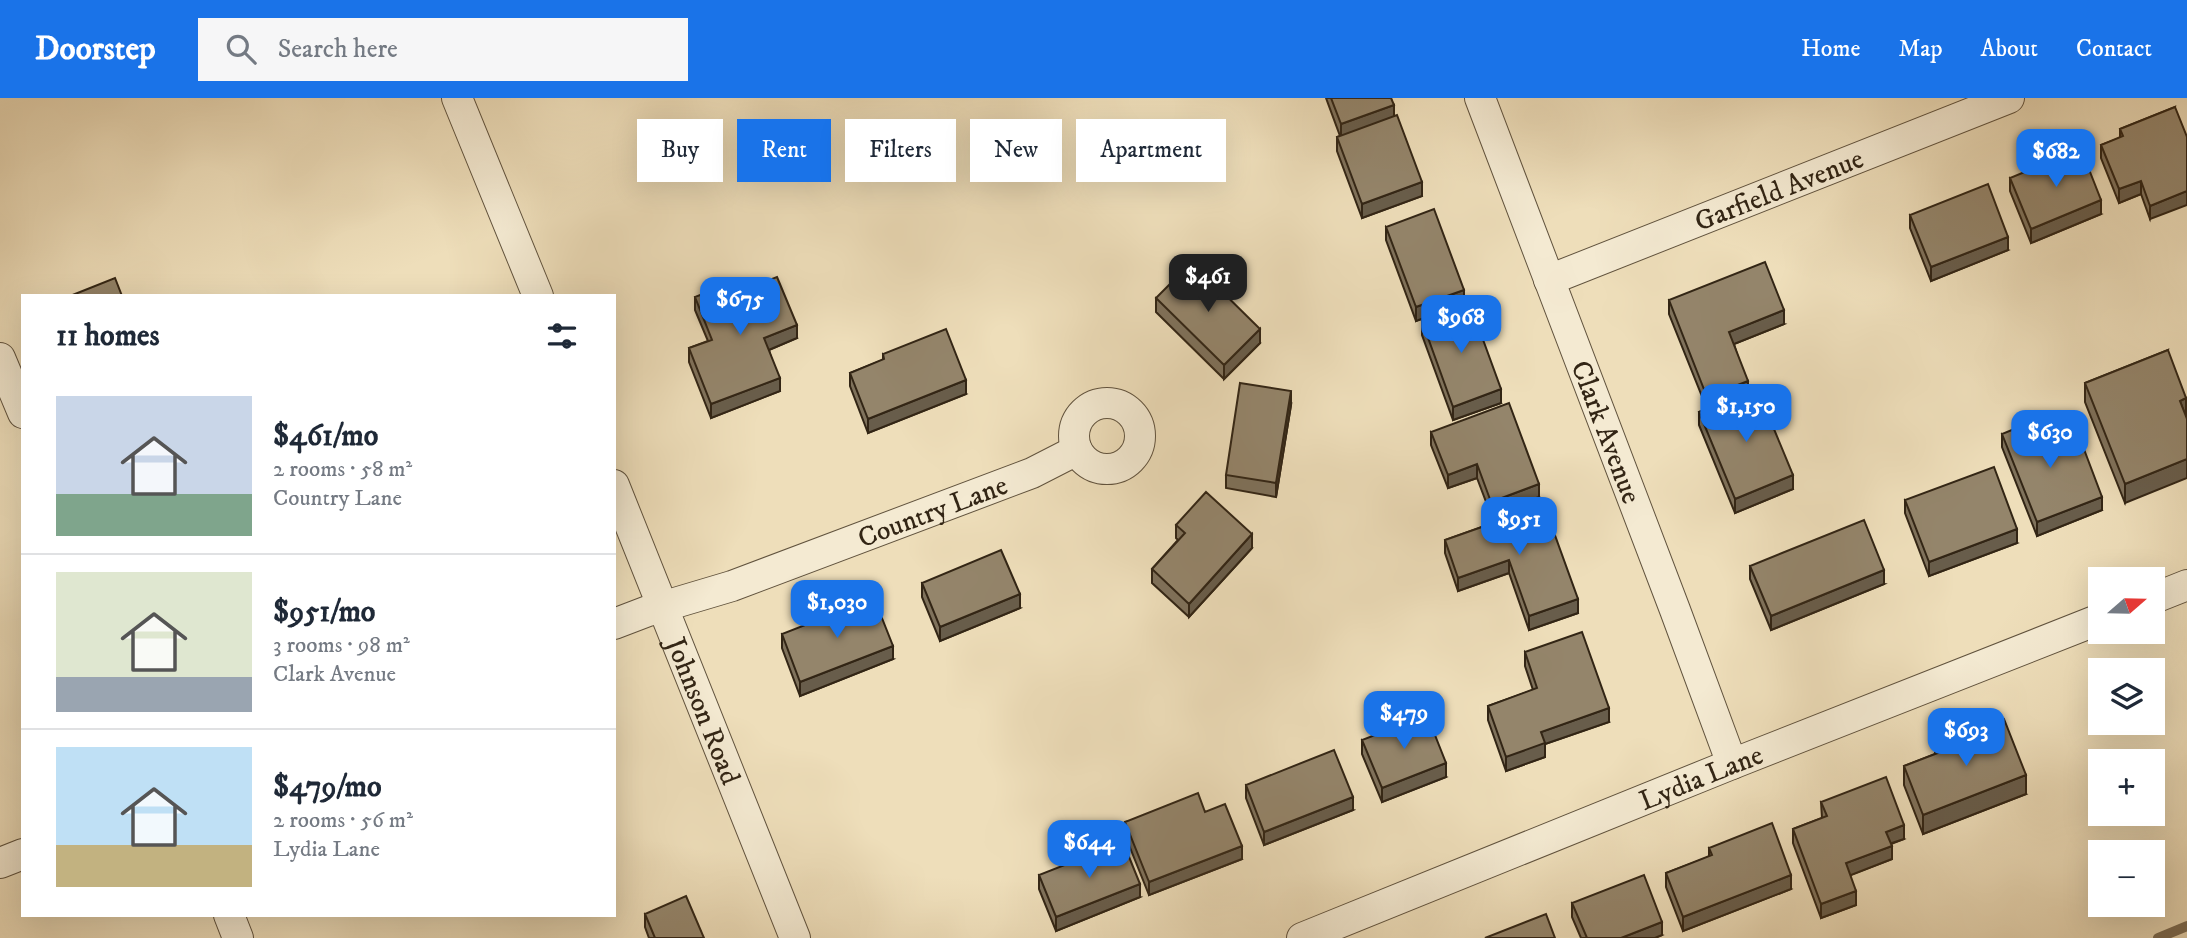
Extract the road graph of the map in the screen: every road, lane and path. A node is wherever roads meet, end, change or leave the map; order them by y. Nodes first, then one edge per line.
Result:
1 (457, 98) edge
2 (1480, 98) edge
3 (2009, 98) edge
4 (1549, 280) junction
5 (537, 294) edge
6 (0, 358) edge
7 (21, 407) edge
8 (1077, 450) dead end
9 (616, 490) edge
10 (2187, 585) edge
11 (2165, 594) edge
12 (664, 607) junction
13 (616, 623) edge
14 (2088, 624) edge
15 (1732, 764) junction
16 (21, 855) edge
17 (0, 863) edge
18 (230, 917) edge
19 (238, 938) edge
20 (795, 938) edge
21 (1302, 938) edge

1 - 5 street
2 - 4 street, Clark Avenue
3 - 4 street, Garfield Avenue
4 - 15 street, Clark Avenue
6 - 7 street
8 - 12 street, Country Lane
9 - 12 street, Johnson Road
10 - 11 street
12 - 13 street, Country Lane
12 - 20 street, Johnson Road
14 - 15 street, Lydia Lane
15 - 21 street, Lydia Lane
16 - 17 street
18 - 19 street

